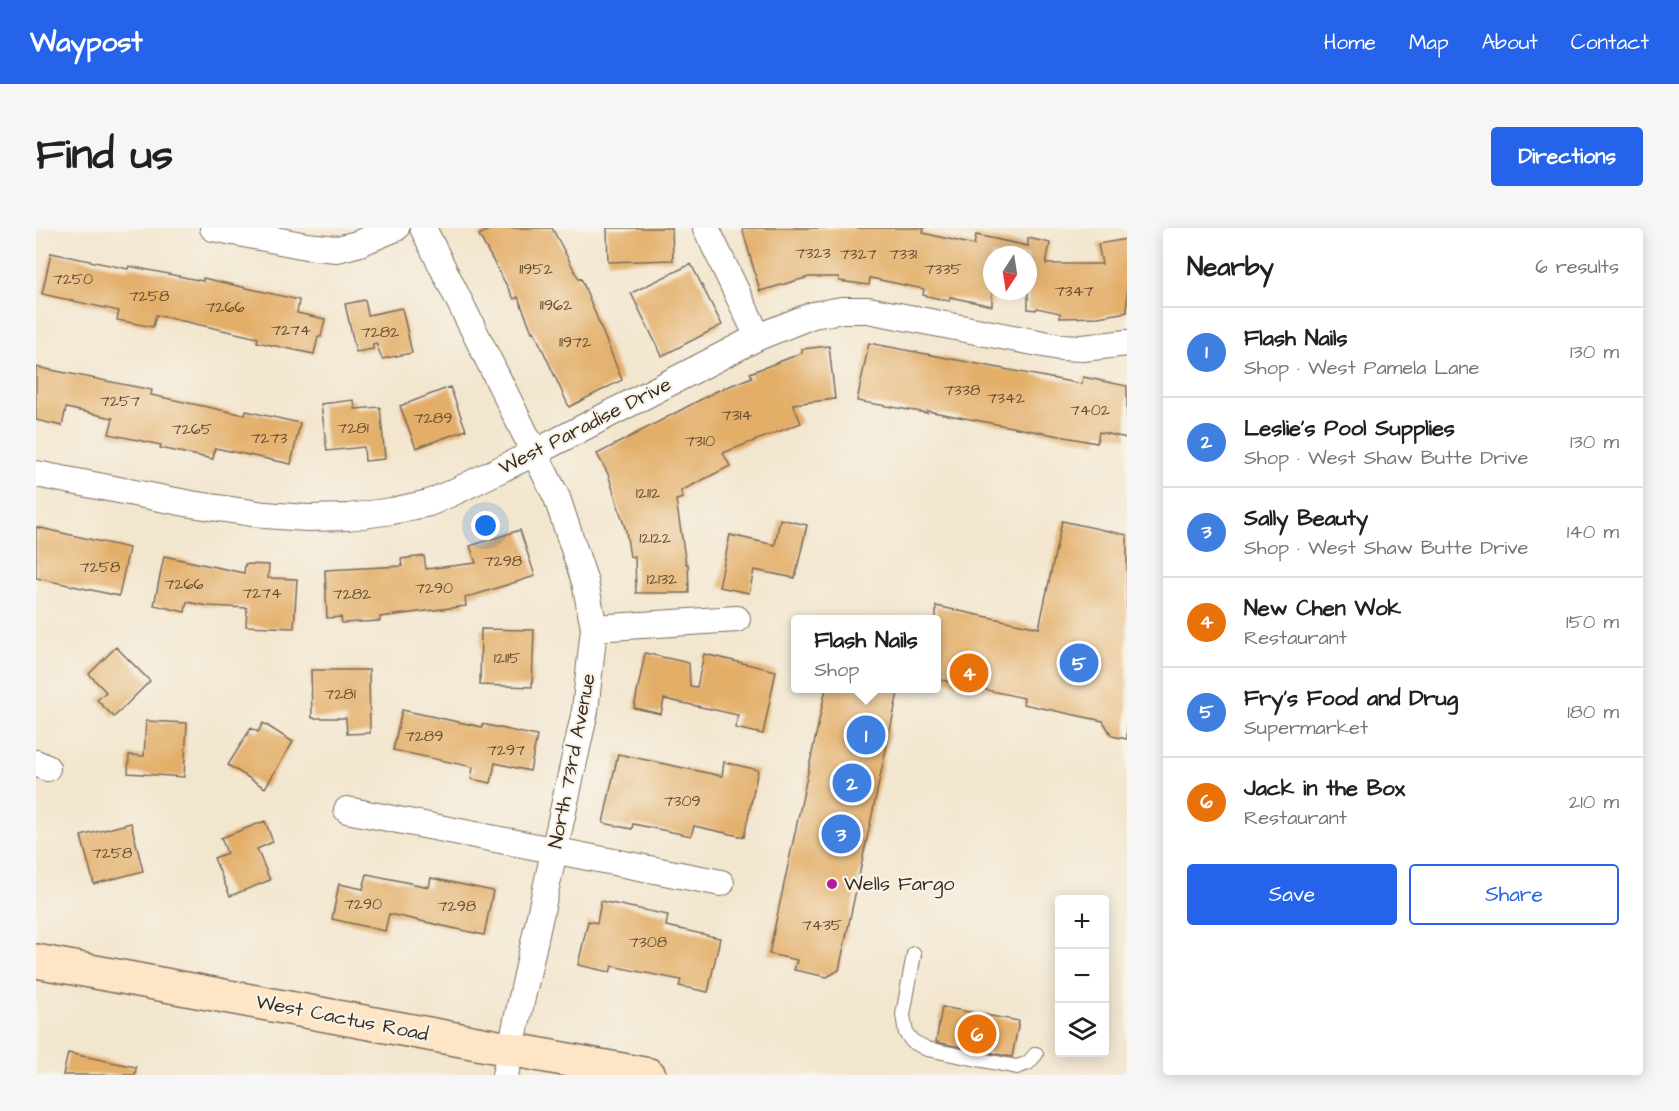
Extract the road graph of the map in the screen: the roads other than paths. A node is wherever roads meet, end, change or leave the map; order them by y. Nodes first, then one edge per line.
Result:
1 (213, 228) edge
2 (396, 228) edge
3 (423, 228) edge
4 (706, 228) edge
5 (758, 338) junction
6 (1127, 344) edge
7 (536, 452) junction
8 (36, 474) edge
9 (737, 619) dead end
10 (594, 628) junction
11 (347, 810) dead end
12 (555, 850) junction
13 (721, 883) dead end
14 (914, 954) dead end
15 (36, 961) edge
16 (1036, 1054) dead end
17 (508, 1062) edge
18 (649, 1075) edge

1 - 2 street
3 - 7 street, North 73rd Avenue
4 - 5 street
5 - 6 street, West Paradise Drive
5 - 7 street, West Paradise Drive
7 - 8 street, West Paradise Drive
7 - 10 street, North 73rd Avenue
9 - 10 street
10 - 12 street, North 73rd Avenue
11 - 12 street
12 - 13 street
12 - 17 street, North 73rd Avenue
14 - 16 lane
15 - 17 main road, West Cactus Road
17 - 18 main road, West Cactus Road

